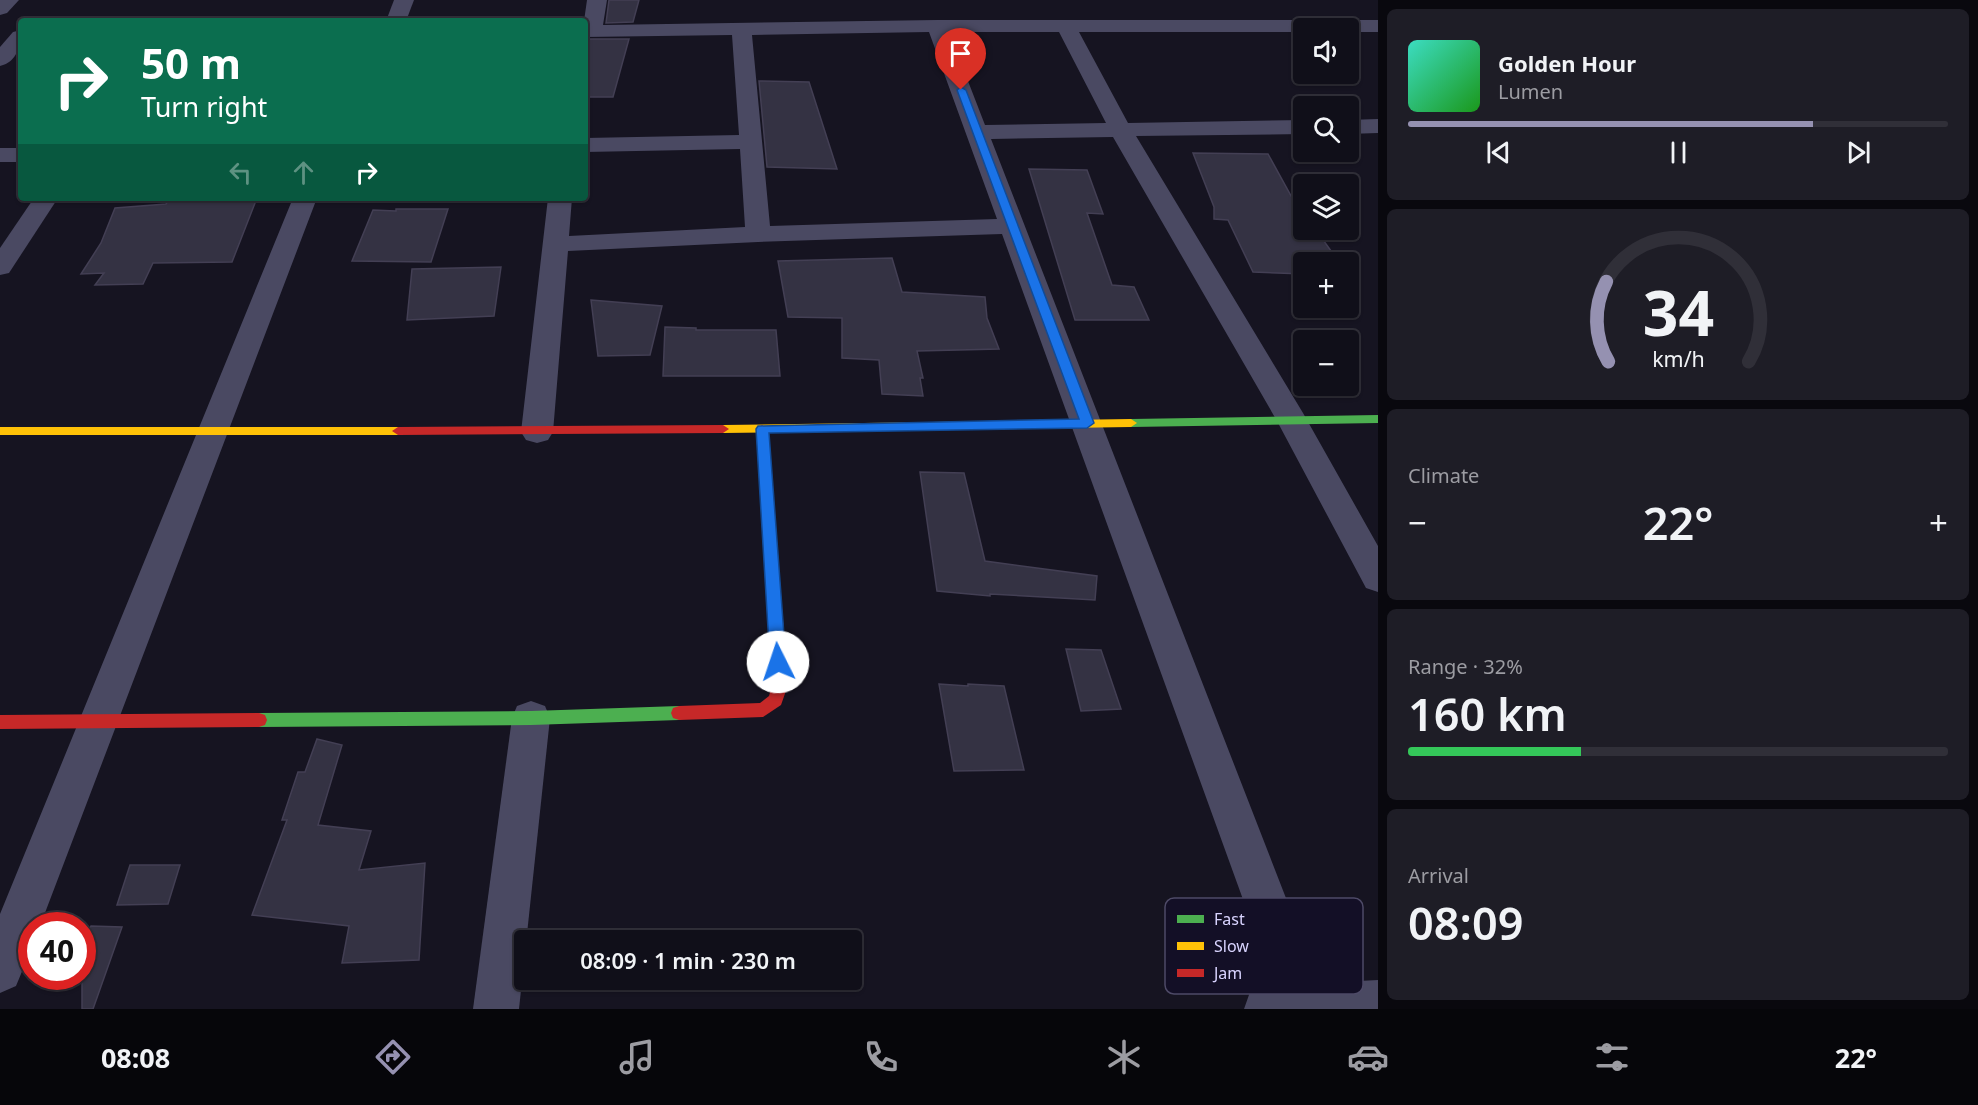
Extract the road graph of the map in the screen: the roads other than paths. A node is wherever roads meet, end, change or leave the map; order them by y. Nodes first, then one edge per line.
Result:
1 (9, 0) edge
2 (404, 0) edge
3 (597, 0) edge
4 (0, 9) edge
5 (1178, 9) dead end
6 (397, 18) edge
7 (937, 26) junction
8 (1066, 26) junction
9 (1189, 26) junction
10 (1378, 26) edge
11 (742, 30) junction
12 (588, 31) edge
13 (0, 36) edge
14 (18, 36) edge
15 (18, 39) edge
16 (0, 60) edge
17 (1293, 127) edge
18 (1120, 129) junction
19 (977, 132) junction
20 (751, 142) junction
21 (588, 145) edge
22 (0, 155) edge
23 (18, 155) edge
24 (43, 201) edge
25 (304, 201) edge
26 (560, 201) edge
27 (1013, 226) junction
28 (758, 234) junction
29 (8, 243) edge
30 (557, 244) junction
31 (0, 267) edge
32 (1378, 419) edge
33 (1292, 421) junction
34 (1087, 423) junction
35 (762, 429) junction
36 (214, 430) junction
37 (0, 431) edge
38 (537, 432) junction
39 (1378, 578) edge
40 (531, 718) junction
41 (0, 722) edge
42 (98, 722) junction
43 (1254, 898) edge
44 (0, 970) edge
45 (1288, 994) edge
46 (1378, 1004) edge
47 (496, 1009) edge
48 (1293, 1009) edge

1 - 4 street
2 - 6 street
3 - 12 street
5 - 9 street
7 - 8 street
7 - 11 street
7 - 19 street
8 - 9 street
8 - 18 street
9 - 10 street
11 - 12 street
11 - 20 street
13 - 14 street
15 - 16 street
17 - 18 street
18 - 19 street
18 - 33 street
19 - 27 street
20 - 21 street
20 - 28 street
22 - 23 street
24 - 29 street
25 - 36 street
26 - 30 street
27 - 28 street
27 - 34 street
28 - 30 street
29 - 31 street
30 - 38 street
32 - 33 street
33 - 34 street
33 - 39 street
34 - 35 street
34 - 43 street
35 - 38 street
35 - 40 street
36 - 37 street
36 - 38 street
36 - 42 street
40 - 42 street
40 - 47 street
41 - 42 street
42 - 44 street
45 - 48 street
46 - 48 street

